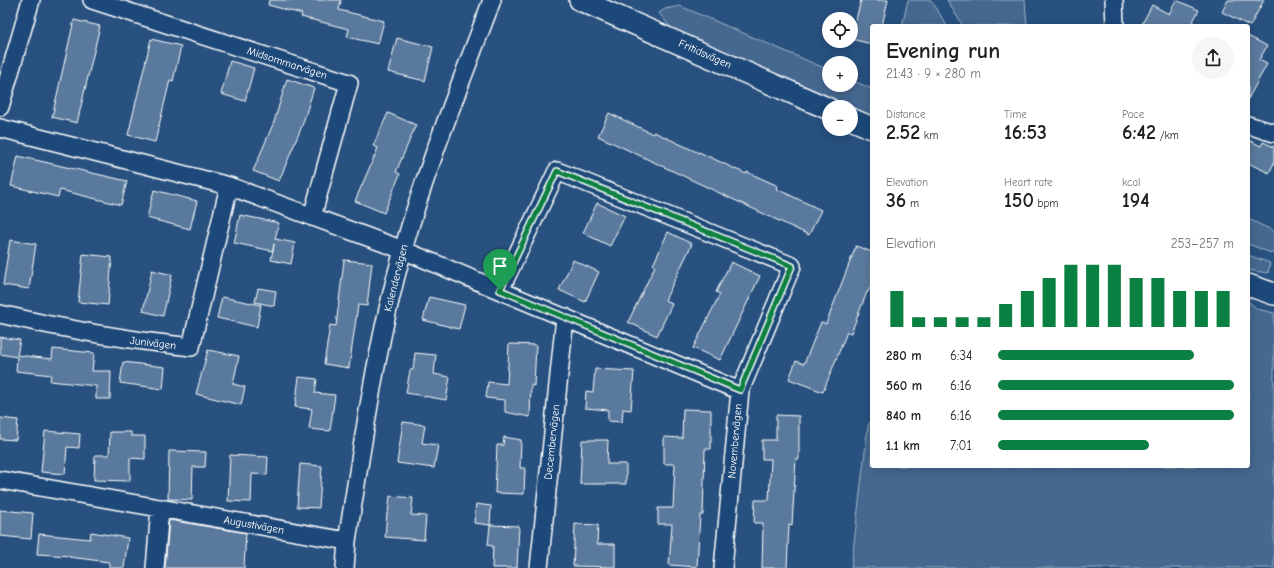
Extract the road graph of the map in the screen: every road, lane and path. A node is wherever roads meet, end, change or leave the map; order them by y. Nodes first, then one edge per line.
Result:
1 (31, 0) edge
2 (92, 0) edge
3 (492, 0) edge
4 (580, 0) edge
5 (1114, 0) edge
6 (1115, 24) edge
7 (822, 106) edge
8 (0, 107) edge
9 (858, 122) edge
10 (1250, 126) edge
11 (870, 127) edge
12 (0, 128) edge
13 (1274, 133) edge
14 (229, 186) junction
15 (312, 217) junction
16 (403, 250) junction
17 (1250, 286) edge
18 (500, 290) junction
19 (1274, 294) edge
20 (0, 314) edge
21 (565, 317) junction
22 (740, 390) junction
23 (0, 480) edge
24 (160, 508) junction
25 (347, 541) junction
26 (155, 568) edge
27 (345, 568) edge
28 (539, 568) edge
29 (723, 568) edge

1 - 8 street
2 - 15 street, Midsommarvägen
3 - 16 street, Kalendervägen
4 - 7 street, Fritidsvägen
5 - 6 street
9 - 11 street
10 - 13 street
12 - 14 street
14 - 15 street
14 - 20 street, Junivägen
15 - 16 street
16 - 18 street, Novembervägen
16 - 25 street, Kalendervägen
17 - 19 street
18 - 21 street, Novembervägen
18 - 22 street
21 - 22 street, Novembervägen
21 - 28 street, Decembervägen
22 - 29 street, Novembervägen
23 - 24 street, Augustivägen
24 - 25 street, Augustivägen
24 - 26 street
25 - 27 street, Kalendervägen

